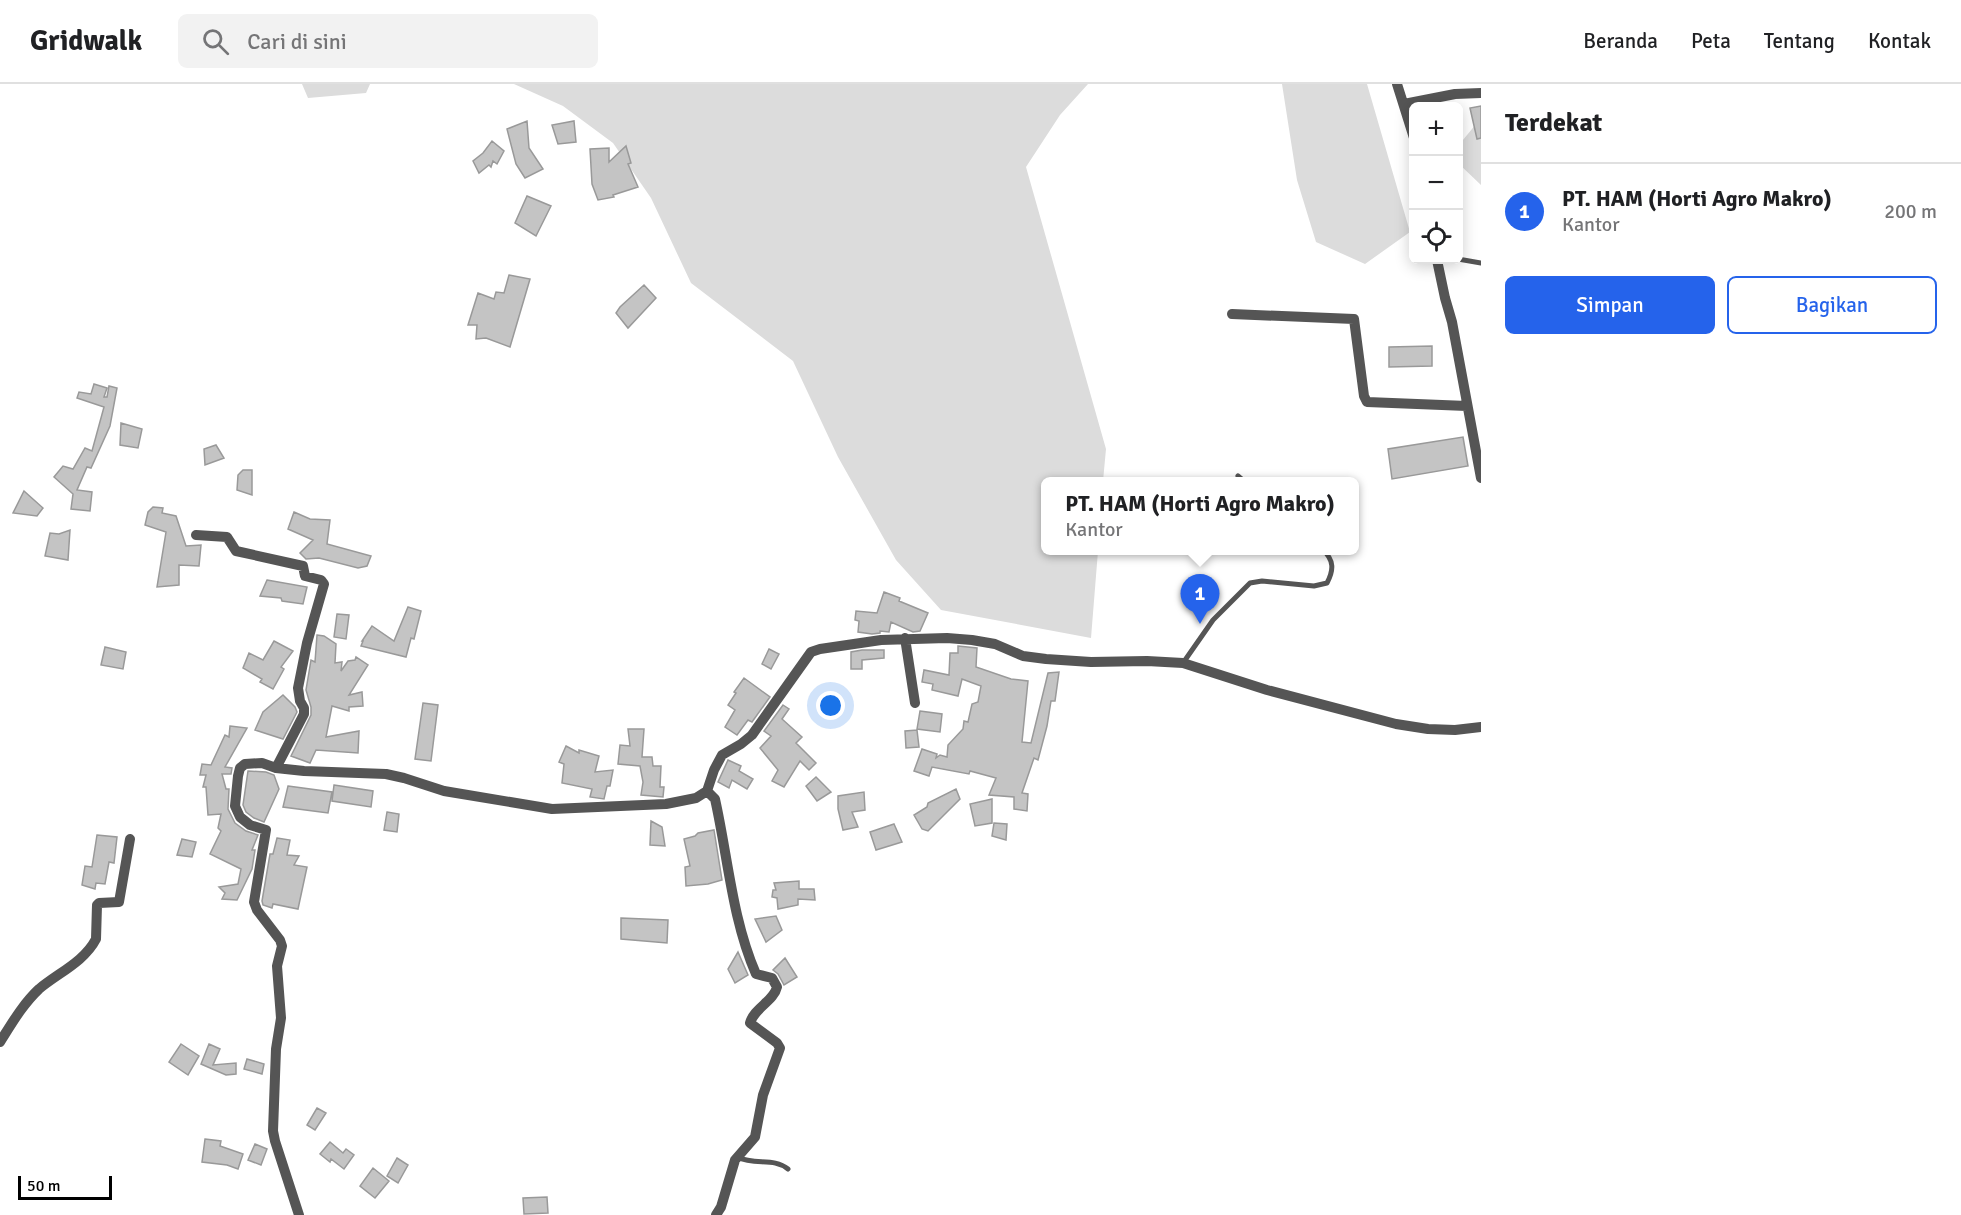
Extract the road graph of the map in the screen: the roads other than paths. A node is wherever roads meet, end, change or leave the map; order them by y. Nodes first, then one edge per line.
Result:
1 (1397, 84) edge
2 (1481, 93) edge
3 (1404, 104) junction
4 (1409, 123) edge
5 (1463, 260) edge
6 (1481, 263) edge
7 (1438, 264) edge
8 (1232, 314) dead end
9 (1467, 405) junction
10 (1481, 478) edge
11 (196, 535) dead end
12 (1327, 555) edge
13 (905, 638) junction
14 (1183, 663) junction
15 (915, 703) dead end
16 (1481, 727) edge
17 (276, 768) junction
18 (707, 791) junction
19 (130, 839) dead end
20 (0, 1042) edge
21 (737, 1157) junction
22 (788, 1169) dead end
23 (299, 1215) edge
24 (716, 1215) edge

1 - 3 street
2 - 3 street
3 - 4 street
5 - 6 lane
7 - 9 street
8 - 9 street
9 - 10 street
11 - 17 street
12 - 14 lane
13 - 14 street
13 - 15 street
13 - 18 street
14 - 16 street
17 - 18 street
17 - 23 street
18 - 21 street
19 - 20 street
21 - 22 lane
21 - 24 street

